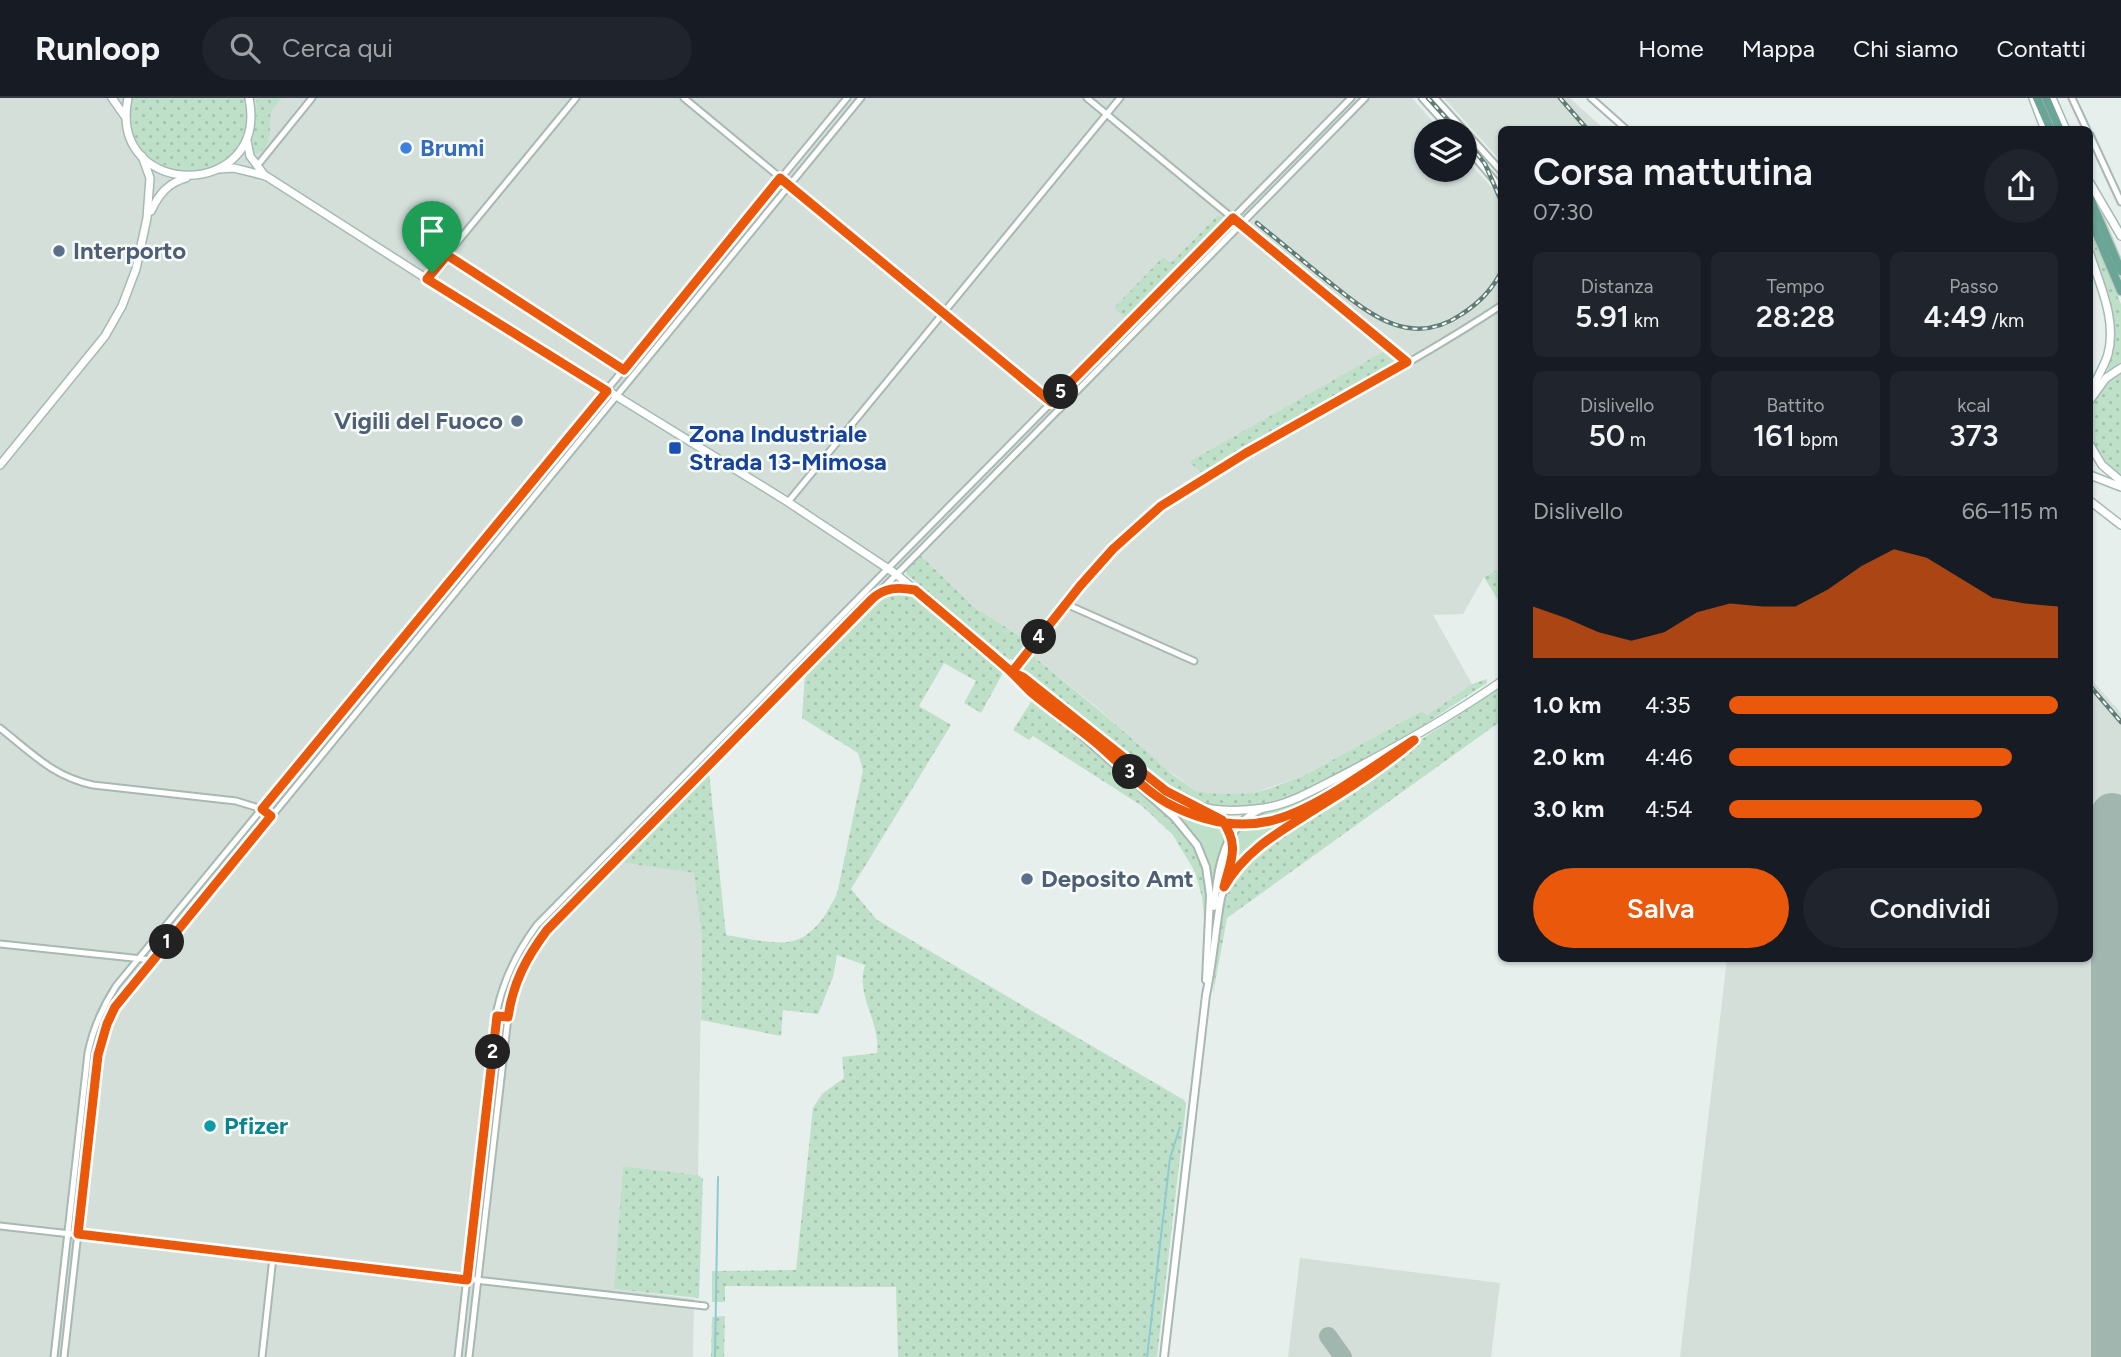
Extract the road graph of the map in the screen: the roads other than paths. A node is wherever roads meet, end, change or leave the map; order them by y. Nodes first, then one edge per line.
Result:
1 (112, 98) edge
2 (128, 98) edge
3 (249, 98) edge
4 (312, 98) edge
5 (576, 98) edge
6 (684, 98) edge
7 (846, 98) edge
8 (861, 98) edge
9 (1087, 98) edge
10 (1121, 98) edge
11 (1351, 98) edge
12 (1365, 98) edge
13 (1422, 98) edge
14 (1435, 98) edge
15 (1591, 98) edge
16 (2035, 98) edge
17 (2046, 98) edge
18 (2052, 98) edge
19 (2072, 98) edge
20 (1107, 114) junction
21 (126, 118) junction
22 (1441, 119) edge
23 (1622, 126) edge
24 (2044, 126) edge
25 (2049, 126) edge
26 (2058, 126) edge
27 (2064, 126) edge
28 (2085, 126) edge
29 (1318, 131) junction
30 (247, 136) junction
31 (1325, 138) junction
32 (2093, 141) edge
33 (142, 156) junction
34 (1487, 156) junction
35 (1477, 161) edge
36 (1479, 163) junction
37 (257, 166) junction
38 (1498, 168) edge
39 (219, 169) junction
40 (266, 176) junction
41 (191, 177) junction
42 (780, 178) junction
43 (1498, 184) edge
44 (789, 185) junction
45 (2093, 188) edge
46 (2121, 202) edge
47 (2093, 205) edge
48 (148, 218) junction
49 (1233, 218) junction
50 (1241, 225) junction
51 (2093, 225) edge
52 (2121, 236) edge
53 (447, 255) junction
54 (2093, 264) edge
55 (2121, 271) edge
56 (427, 279) junction
57 (2121, 291) edge
58 (1498, 305) edge
59 (944, 314) junction
60 (668, 317) junction
61 (676, 325) junction
62 (1407, 362) junction
63 (2121, 368) edge
64 (624, 370) junction
65 (1082, 371) junction
66 (2106, 378) junction
67 (1090, 379) junction
68 (2093, 385) edge
69 (2093, 388) edge
70 (607, 391) junction
71 (616, 396) junction
72 (2093, 396) edge
73 (1051, 402) junction
74 (1060, 409) junction
75 (2093, 450) edge
76 (0, 465) edge
77 (2093, 476) edge
78 (2121, 481) edge
79 (2121, 487) edge
80 (788, 502) junction
81 (2093, 503) edge
82 (2121, 525) edge
83 (887, 568) junction
84 (896, 574) junction
85 (450, 581) junction
86 (458, 588) junction
87 (915, 590) junction
88 (878, 594) junction
89 (1066, 604) junction
90 (1194, 661) dead end
91 (1012, 672) junction
92 (1498, 684) edge
93 (1073, 726) junction
94 (1432, 726) junction
95 (0, 727) edge
96 (1414, 740) junction
97 (1190, 805) junction
98 (1267, 808) junction
99 (262, 809) junction
100 (271, 816) junction
101 (1231, 837) junction
102 (1224, 887) junction
103 (0, 944) edge
104 (139, 959) junction
105 (152, 960) junction
106 (1206, 962) junction
107 (1206, 995) junction
108 (499, 999) junction
109 (510, 1002) junction
110 (497, 1016) junction
111 (508, 1017) junction
112 (0, 1226) edge
113 (68, 1233) junction
114 (78, 1234) junction
115 (273, 1257) junction
116 (467, 1280) junction
117 (477, 1281) junction
118 (705, 1306) dead end
119 (54, 1357) edge
120 (64, 1357) edge
121 (262, 1357) edge
122 (458, 1357) edge
123 (469, 1357) edge
124 (1164, 1357) edge

1 - 21 main road
2 - 21 main road
3 - 30 main road
4 - 37 street
5 - 53 street
6 - 42 street
7 - 42 street
8 - 44 street
9 - 20 street
10 - 20 street
11 - 29 street
12 - 31 street
13 - 22 street
14 - 34 street
15 - 23 street
16 - 24 main road
16 - 25 main road
17 - 26 main road
18 - 27 main road
19 - 28 street
20 - 49 street
20 - 59 street
21 - 33 main road
29 - 31 street
29 - 49 street
30 - 37 main road
30 - 39 main road
31 - 50 street
32 - 46 street
33 - 41 main road
33 - 48 main road
34 - 36 street
34 - 38 street
35 - 36 street
36 - 43 street
37 - 40 main road
39 - 40 main road
39 - 41 main road
40 - 56 main road
41 - 48 main road
42 - 44 street
42 - 60 street
44 - 59 street
44 - 61 street
45 - 52 main road
47 - 55 main road
48 - 76 main road
49 - 50 street
49 - 65 street
50 - 62 street
50 - 67 street
51 - 57 main road
53 - 56 street
53 - 64 street
54 - 68 main road
56 - 70 main road
58 - 62 street
59 - 73 street
59 - 80 street
60 - 61 street
60 - 64 street
61 - 71 street
62 - 89 street
63 - 66 main road
64 - 70 street
65 - 67 street
65 - 73 street
66 - 69 street
66 - 72 main road
67 - 74 street
70 - 71 main road
70 - 85 street
71 - 80 main road
71 - 86 street
73 - 74 street
73 - 83 street
74 - 84 street
75 - 78 main road
77 - 79 main road
80 - 83 main road
81 - 82 main road
83 - 84 main road
83 - 108 street
84 - 87 main road
84 - 88 street
85 - 86 street
85 - 99 street
86 - 100 street
87 - 88 street
87 - 91 main road
88 - 109 street
89 - 90 street
89 - 91 street
91 - 93 main road
91 - 97 main road
92 - 94 main road
93 - 96 main road, bridge
93 - 106 street
94 - 96 main road
94 - 98 main road
95 - 99 street
96 - 102 street
97 - 98 main road
97 - 101 street
98 - 101 street
99 - 100 street
99 - 104 street
100 - 105 street
101 - 102 street
101 - 106 street
102 - 107 street
103 - 104 street
104 - 105 street
104 - 113 street
105 - 114 street
106 - 107 street
107 - 124 street
108 - 109 street
108 - 110 street
109 - 111 street
110 - 111 street
110 - 116 street
111 - 117 street
112 - 113 street
113 - 114 street
113 - 119 street
114 - 115 street
114 - 120 street
115 - 116 street
115 - 121 street
116 - 117 street
116 - 122 street
117 - 118 street
117 - 123 street

